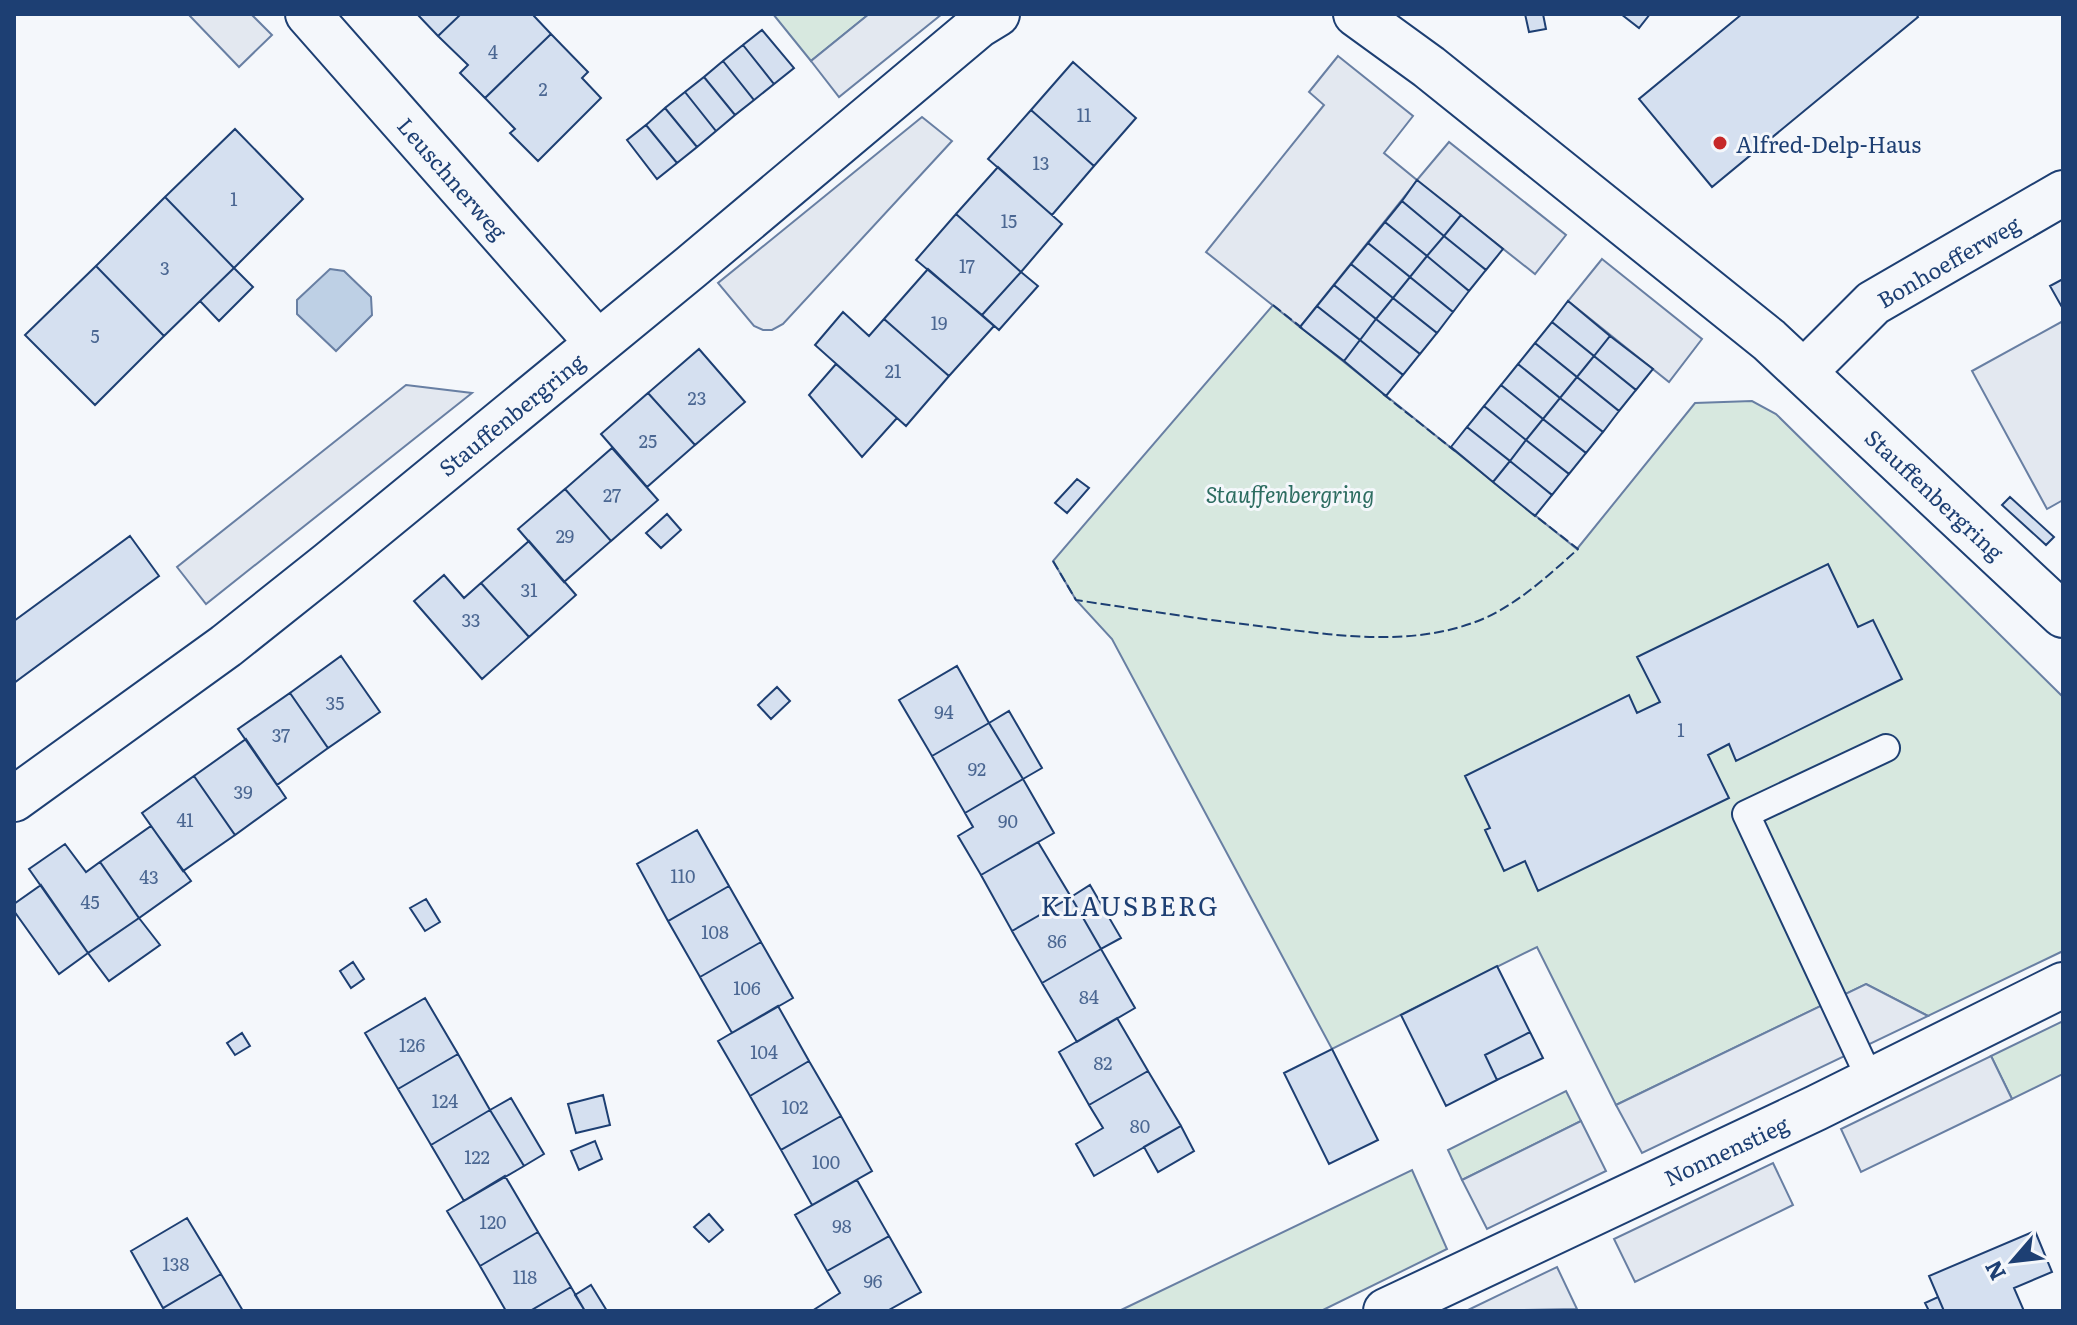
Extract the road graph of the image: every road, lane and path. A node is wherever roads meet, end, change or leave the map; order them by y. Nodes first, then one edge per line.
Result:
1 (308, 14) edge
2 (997, 14) edge
3 (1356, 14) edge
4 (2063, 193) edge
5 (598, 343) junction
6 (1805, 371) junction
7 (2063, 615) edge
8 (1886, 748) dead end
9 (14, 799) edge
10 (2063, 985) edge
11 (1871, 1081) junction
12 (1386, 1311) edge

1 - 5 street, Leuschnerweg
2 - 5 street, Stauffenbergring
3 - 6 street, Stauffenbergring
4 - 6 street, Bonhoefferweg
5 - 9 street, Stauffenbergring
6 - 7 street, Stauffenbergring
8 - 11 lane
10 - 11 street, Nonnenstieg
11 - 12 street, Nonnenstieg

